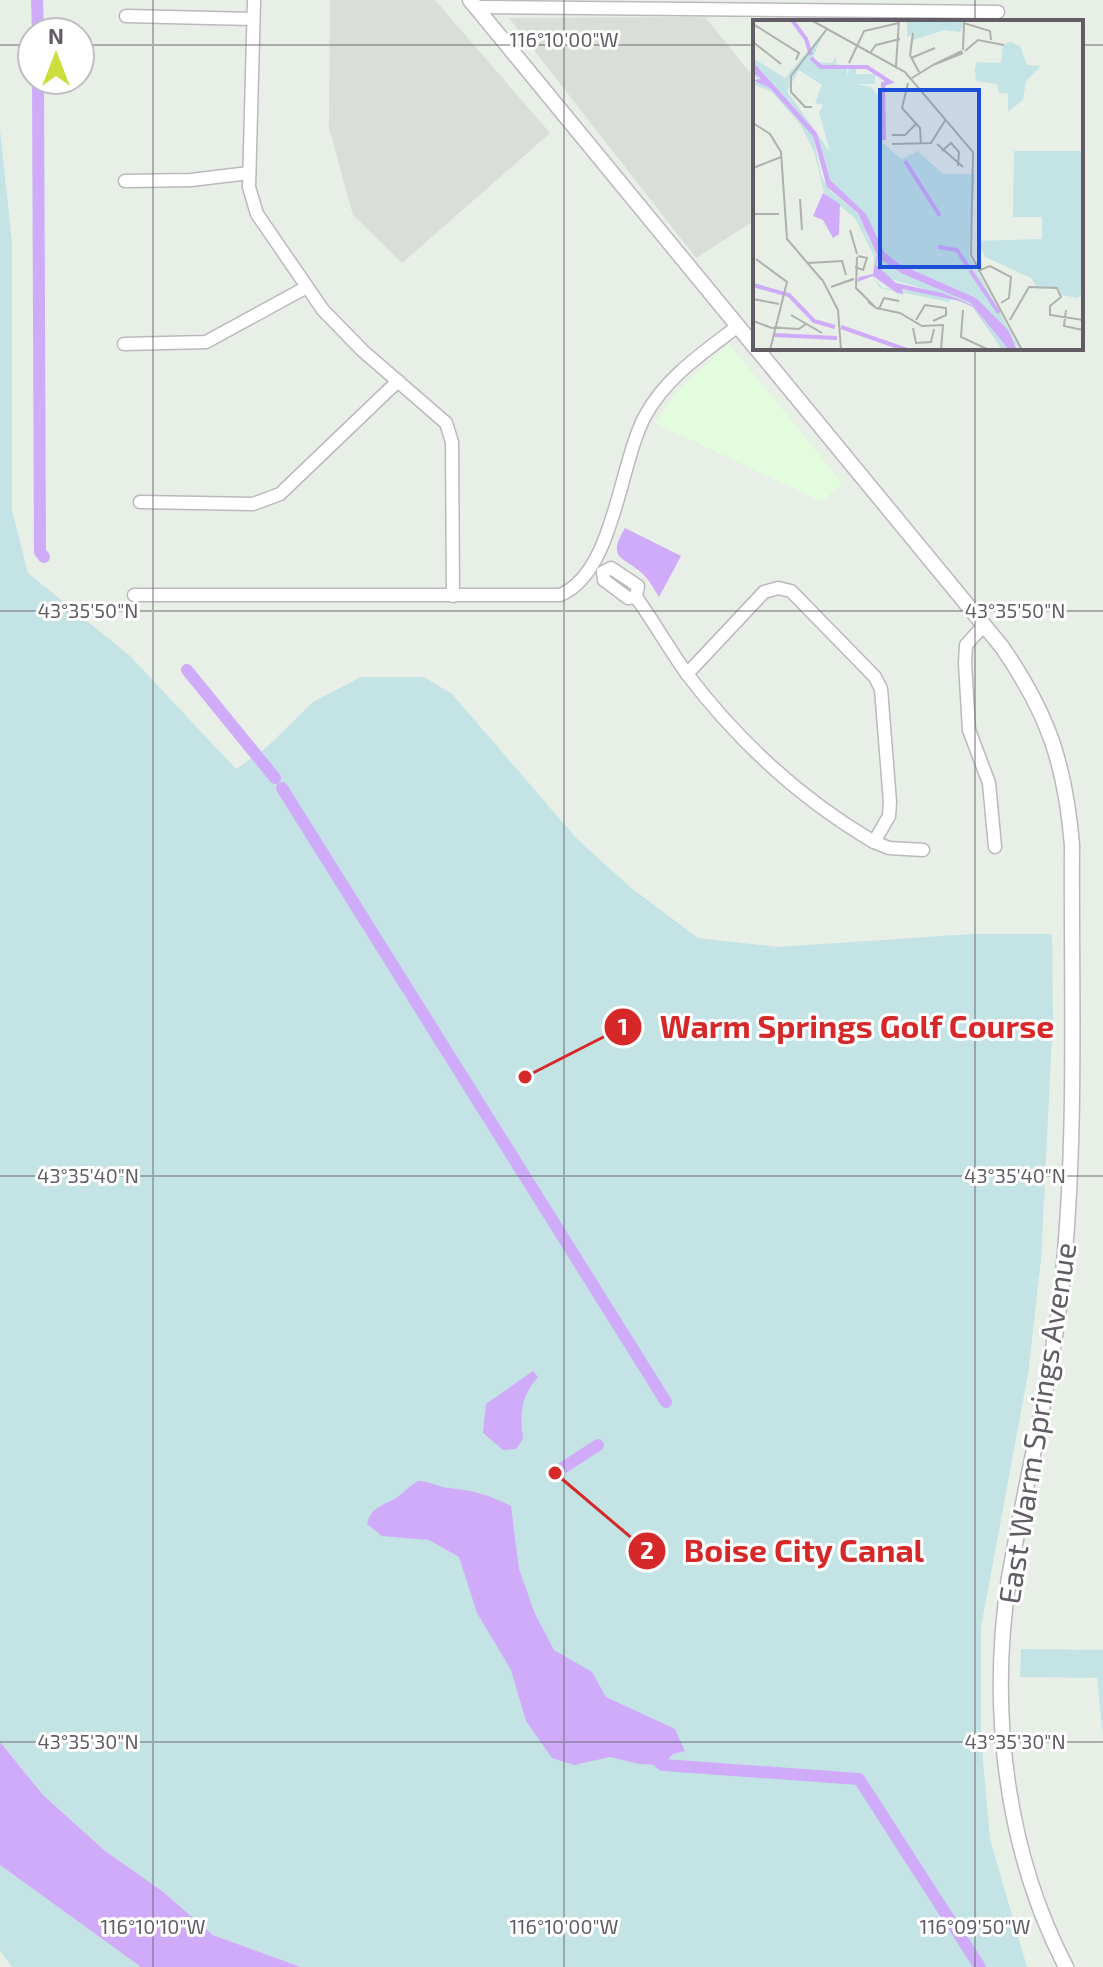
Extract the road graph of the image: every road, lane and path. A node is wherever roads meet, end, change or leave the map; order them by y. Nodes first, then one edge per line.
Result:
1 (254, 0) edge
2 (473, 3) edge
3 (998, 12) dead end
4 (126, 16) dead end
5 (252, 19) junction
6 (249, 173) junction
7 (125, 181) dead end
8 (305, 288) junction
9 (738, 326) junction
10 (124, 344) dead end
11 (753, 344) edge
12 (758, 350) edge
13 (398, 381) junction
14 (140, 502) dead end
15 (598, 569) junction
16 (134, 595) dead end
17 (453, 596) junction
18 (984, 625) junction
19 (687, 674) junction
20 (874, 842) junction
21 (995, 847) dead end
22 (923, 850) dead end
23 (1066, 1967) edge

1 - 5 street
2 - 3 street
2 - 9 street, East Warm Springs Avenue
4 - 5 street
5 - 6 street
6 - 7 street
6 - 8 street
8 - 10 street
8 - 13 street
9 - 11 street, East Warm Springs Avenue
9 - 15 street
12 - 18 street, East Warm Springs Avenue
13 - 14 street
13 - 17 street
15 - 17 street
15 - 19 street
16 - 17 street
18 - 21 street
18 - 23 street, East Warm Springs Avenue
19 - 20 street
19 - 20 street
20 - 22 street

